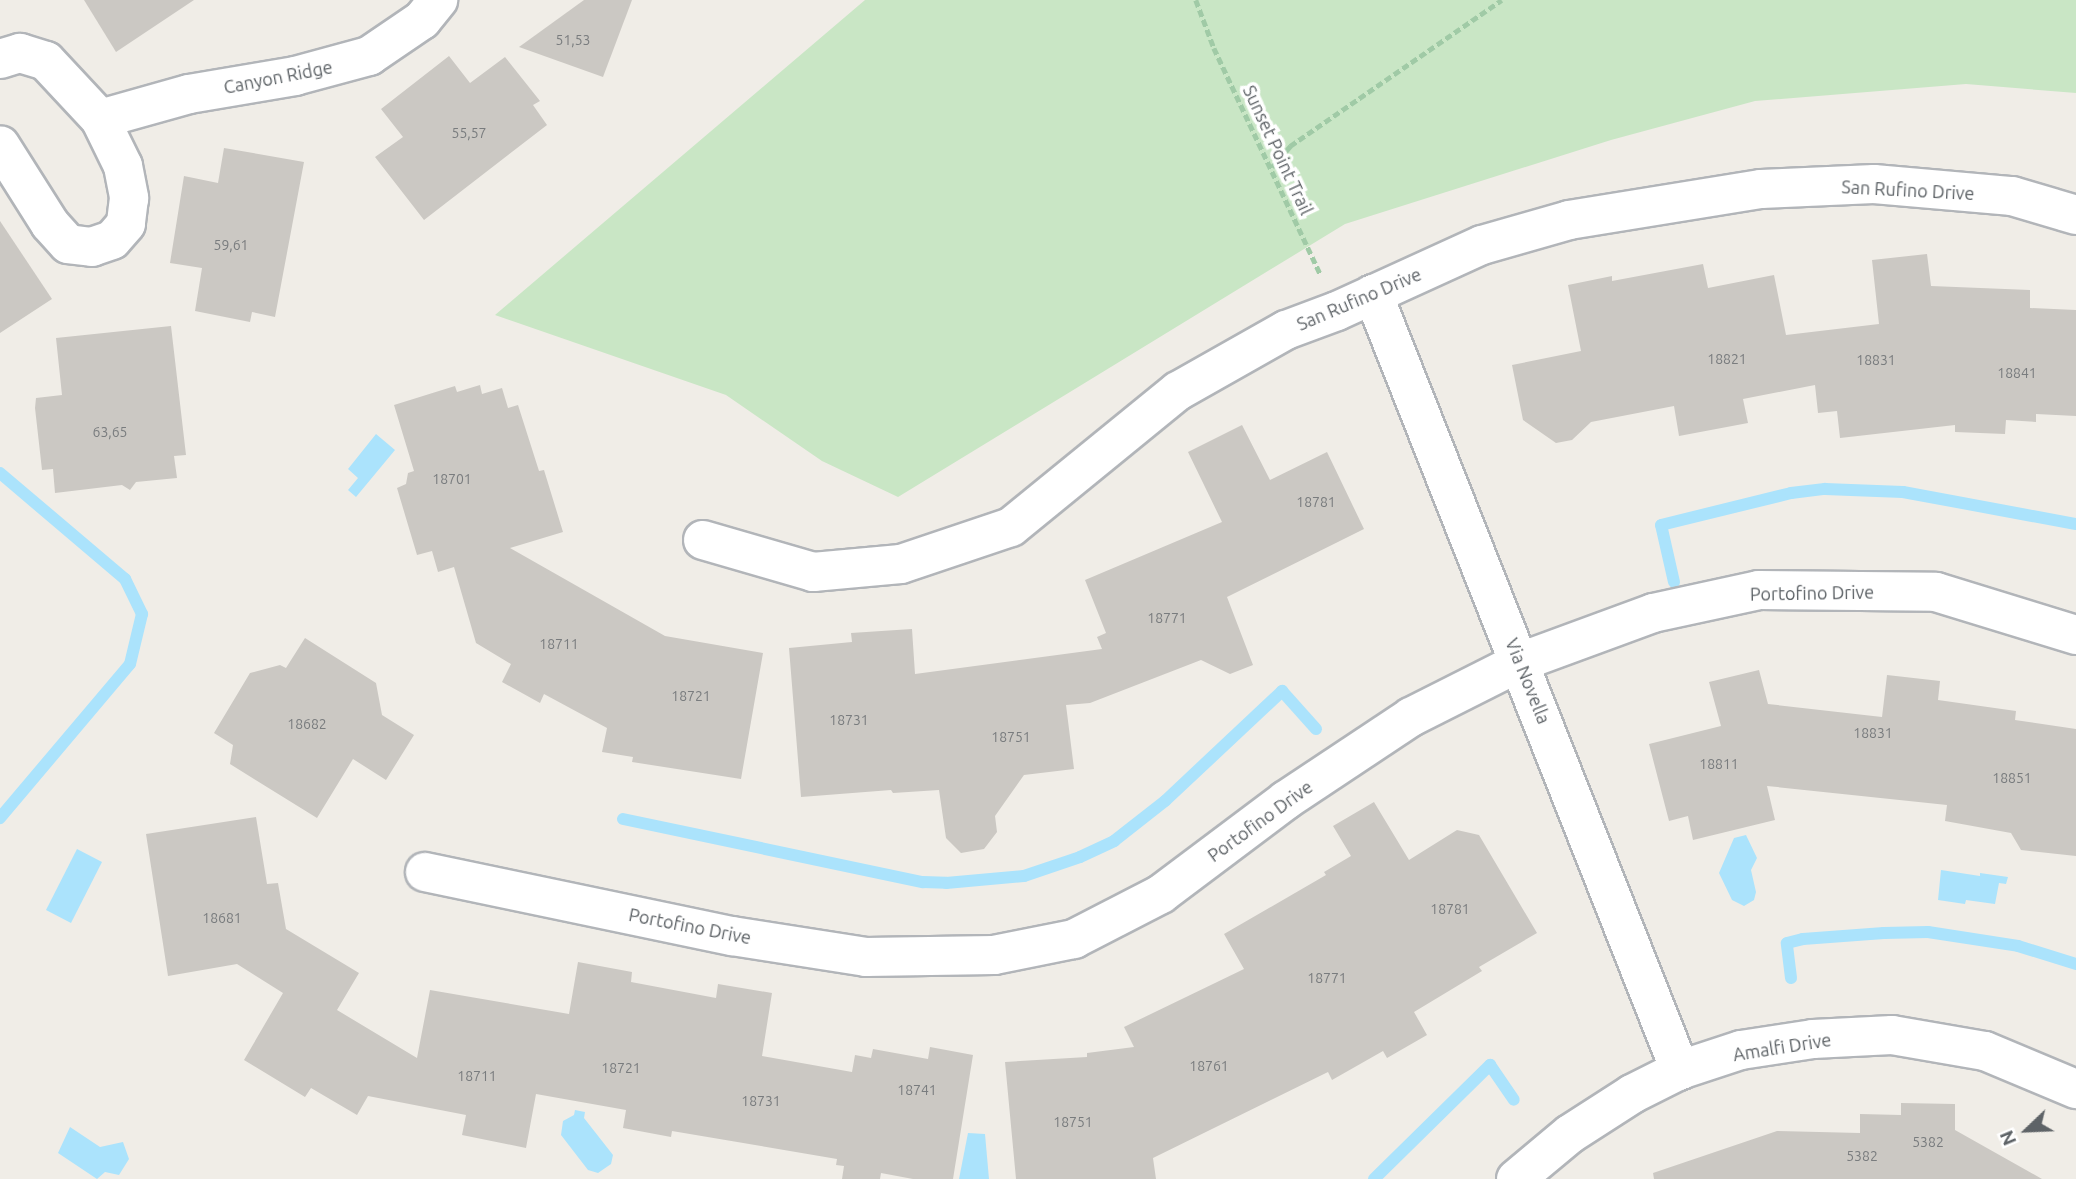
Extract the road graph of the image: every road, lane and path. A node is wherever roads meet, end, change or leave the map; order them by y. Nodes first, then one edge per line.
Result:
1 (438, 0) edge
2 (1196, 0) edge
3 (1502, 0) edge
4 (0, 59) edge
5 (100, 120) junction
6 (0, 145) edge
7 (1272, 167) junction
8 (2076, 215) edge
9 (1373, 295) junction
10 (1337, 311) junction
11 (703, 540) dead end
12 (2076, 635) edge
13 (1520, 662) junction
14 (425, 872) dead end
15 (1680, 1070) junction
16 (2076, 1089) edge
17 (1516, 1179) edge

1 - 5 street, Canyon Ridge
2 - 7 path, Sunset Point Trail
3 - 7 path
4 - 5 street
5 - 6 street
7 - 10 path, Sunset Point Trail
8 - 9 street, San Rufino Drive
9 - 10 street, San Rufino Drive
9 - 13 street, Via Novella
10 - 11 street, San Rufino Drive
12 - 13 street, Portofino Drive
13 - 14 street, Portofino Drive
13 - 15 street, Via Novella
15 - 16 street, Amalfi Drive
15 - 17 street, Amalfi Drive

